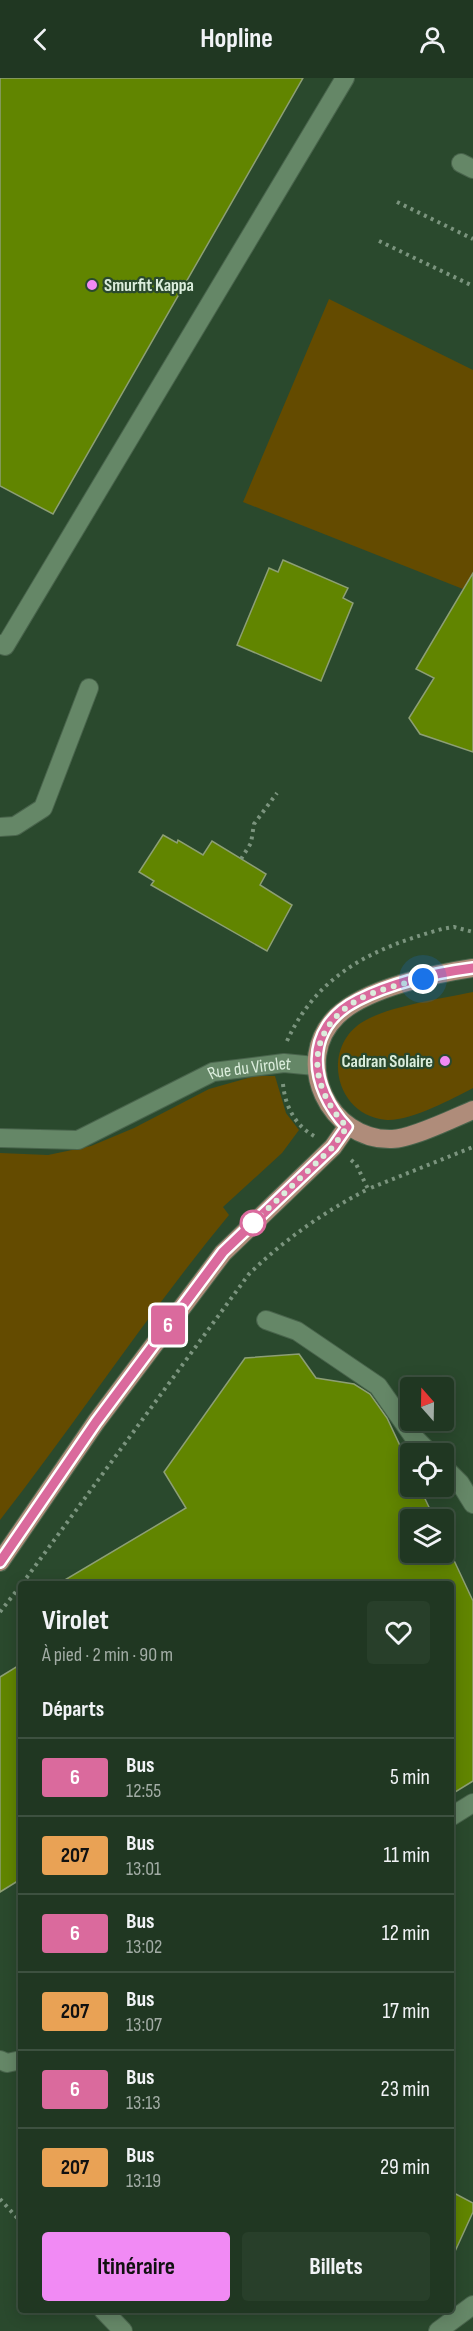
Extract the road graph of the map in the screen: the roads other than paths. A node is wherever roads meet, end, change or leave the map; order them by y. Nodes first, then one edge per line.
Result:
1 (345, 78) edge
2 (2, 649) edge
3 (89, 688) dead end
4 (0, 827) edge
5 (473, 968) edge
6 (315, 1065) junction
7 (473, 1110) edge
8 (347, 1127) junction
9 (0, 1138) edge
10 (266, 1320) dead end
11 (419, 1443) edge
12 (454, 1477) edge
13 (473, 1504) edge
14 (0, 1562) edge
15 (473, 1803) edge
16 (454, 1815) edge
17 (0, 2060) edge
18 (18, 2061) edge
19 (473, 2305) edge
20 (106, 2313) edge
21 (123, 2331) edge
22 (438, 2331) edge

1 - 2 street
3 - 4 street
5 - 6 main road
6 - 8 main road
6 - 9 street, Rue du Virolet
7 - 8 main road
8 - 14 main road
10 - 11 street
12 - 13 street
15 - 16 street
17 - 18 street
19 - 22 street
20 - 21 street

